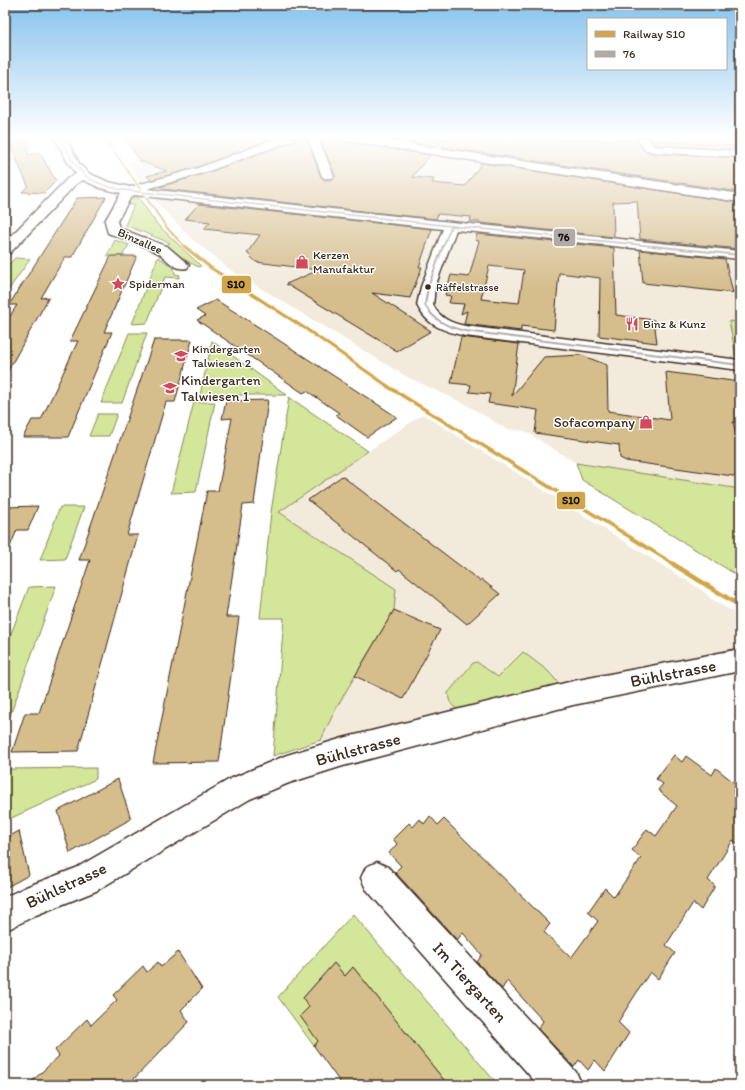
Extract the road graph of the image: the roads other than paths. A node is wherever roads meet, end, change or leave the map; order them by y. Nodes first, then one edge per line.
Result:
1 (64, 189) edge
2 (120, 189) edge
3 (136, 189) edge
4 (680, 189) edge
5 (130, 191) junction
6 (740, 198) edge
7 (34, 220) junction
8 (451, 226) junction
9 (5, 232) edge
10 (5, 250) edge
11 (740, 255) edge
12 (182, 265) dead end
13 (740, 365) edge
14 (740, 660) edge
15 (377, 878) dead end
16 (5, 915) edge
17 (563, 1085) edge

1 - 7 street
2 - 5 street
3 - 5 street
4 - 6 street
5 - 8 street
5 - 12 street, Binzallee
7 - 9 street
7 - 10 street
8 - 11 street
8 - 13 street
14 - 16 street, Bühlstrasse
15 - 17 street, Im Tiergarten

